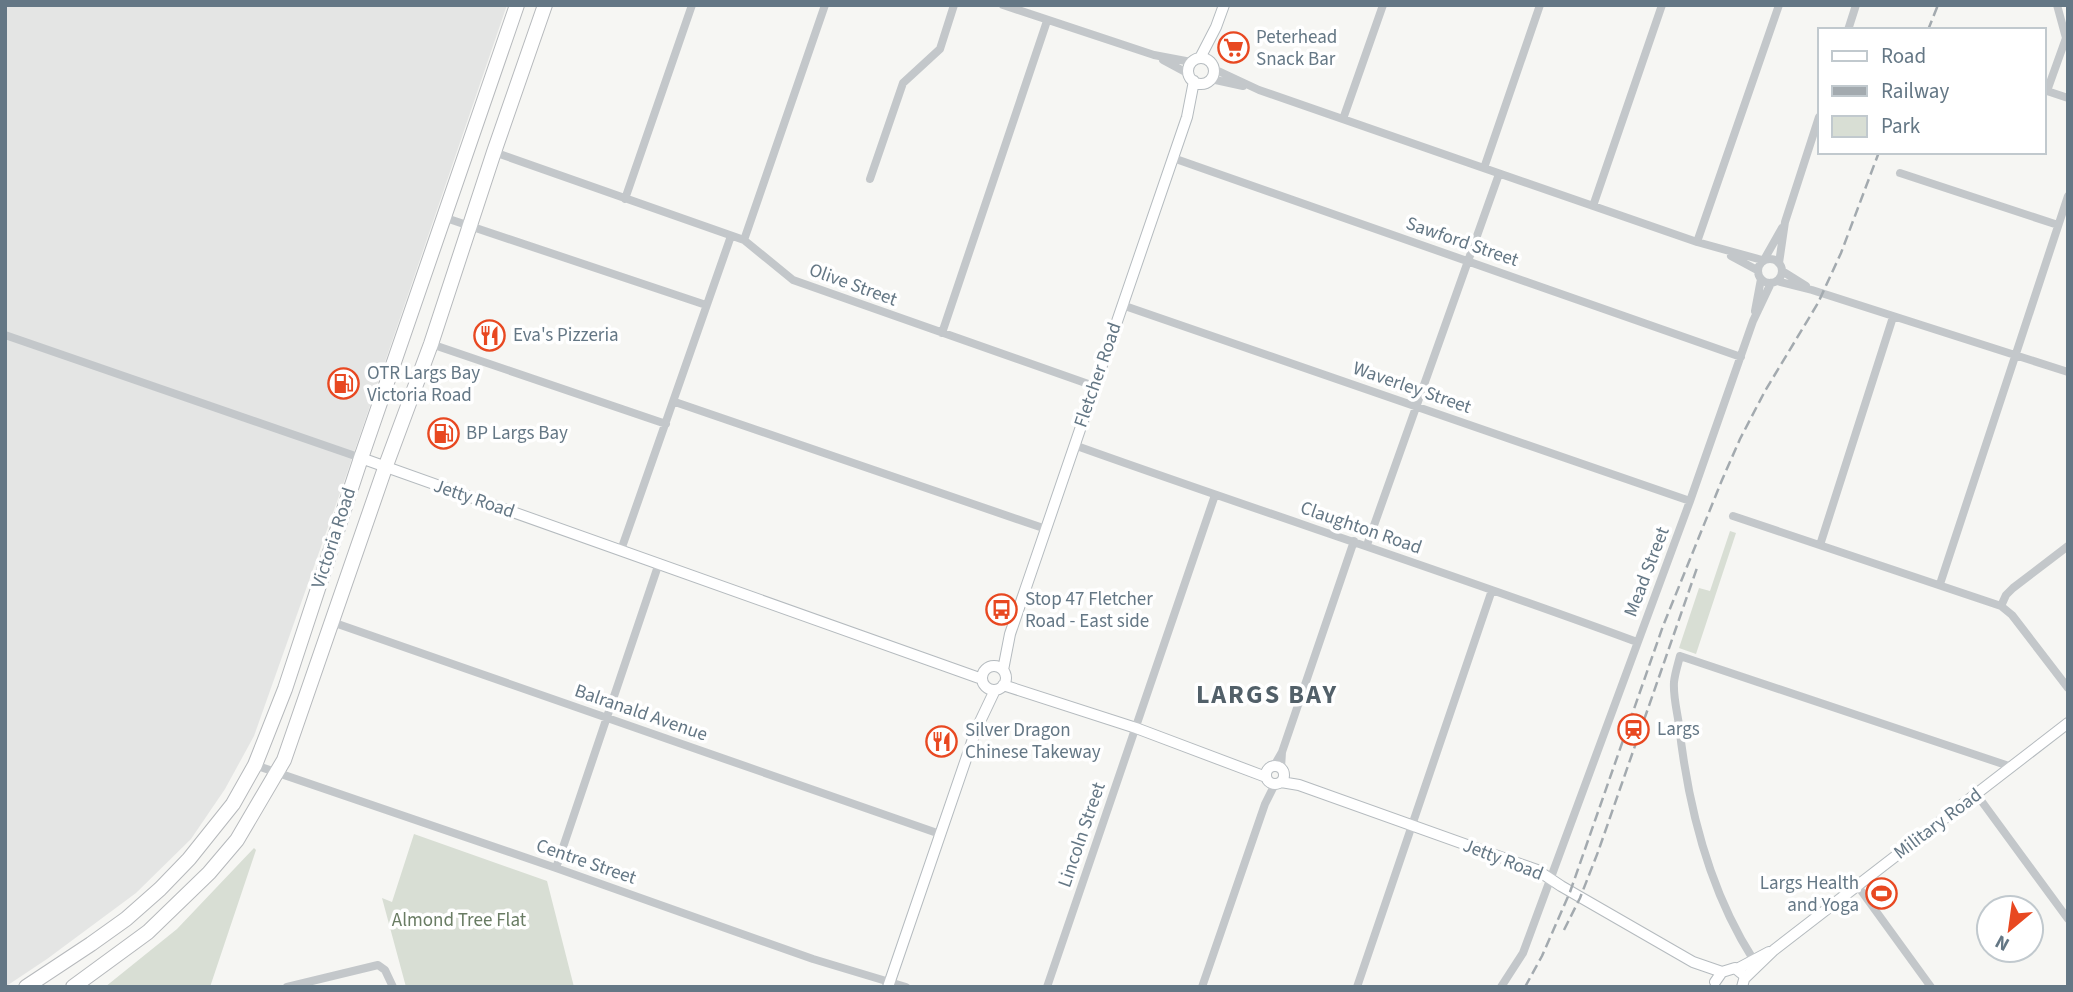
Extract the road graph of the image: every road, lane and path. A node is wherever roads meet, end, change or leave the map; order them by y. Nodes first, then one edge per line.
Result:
1 (517, 5) edge
2 (545, 5) edge
3 (692, 5) edge
4 (825, 5) edge
5 (954, 5) edge
6 (1003, 5) edge
7 (1224, 5) edge
8 (1382, 5) edge
9 (1540, 5) edge
10 (1662, 5) edge
11 (1779, 5) edge
12 (1856, 5) edge
13 (2057, 5) edge
14 (1047, 21) junction
15 (1849, 28) edge
16 (1202, 71) junction
17 (2045, 91) edge
18 (2068, 98) edge
19 (1343, 119) junction
20 (1818, 120) edge
21 (494, 152) junction
22 (1173, 158) junction
23 (1484, 169) junction
24 (1900, 173) dead end
25 (1499, 174) junction
26 (870, 179) dead end
27 (2068, 196) edge
28 (625, 200) junction
29 (1593, 206) junction
30 (443, 217) junction
31 (1785, 222) junction
32 (2058, 225) junction
33 (470, 227) junction
34 (732, 236) junction
35 (744, 240) junction
36 (1697, 242) junction
37 (1719, 250) junction
38 (1764, 259) junction
39 (1468, 261) junction
40 (1780, 267) junction
41 (1757, 270) junction
42 (1761, 279) junction
43 (1774, 282) junction
44 (1812, 290) junction
45 (706, 305) junction
46 (1122, 305) junction
47 (1893, 317) junction
48 (1753, 321) junction
49 (942, 333) junction
50 (5, 335) edge
51 (431, 344) junction
52 (2015, 354) junction
53 (1741, 357) junction
54 (2068, 372) edge
55 (1094, 386) junction
56 (675, 402) junction
57 (1416, 407) junction
58 (666, 424) junction
59 (1074, 445) junction
60 (361, 458) junction
61 (385, 468) junction
62 (1215, 495) junction
63 (1690, 501) junction
64 (1733, 516) dead end
65 (1046, 529) junction
66 (1354, 541) junction
67 (1367, 545) junction
68 (1820, 545) junction
69 (2068, 546) edge
70 (621, 550) junction
71 (659, 563) junction
72 (1940, 584) junction
73 (1492, 590) junction
74 (2001, 606) junction
75 (332, 622) junction
76 (1637, 642) junction
77 (994, 678) junction
78 (2068, 688) edge
79 (608, 718) junction
80 (2068, 723) edge
81 (1136, 729) junction
82 (255, 765) junction
83 (2012, 767) junction
84 (277, 773) junction
85 (1274, 775) junction
86 (1977, 795) junction
87 (1411, 826) junction
88 (940, 834) junction
89 (556, 868) junction
90 (1551, 879) junction
91 (1857, 885) junction
92 (2068, 919) edge
93 (1774, 950) junction
94 (1753, 960) junction
95 (1693, 962) junction
96 (1737, 969) junction
97 (1722, 971) junction
98 (1745, 983) edge
99 (35, 984) edge
100 (889, 985) edge
101 (1716, 985) edge
102 (73, 987) edge
103 (287, 987) edge
104 (393, 987) edge
105 (906, 987) edge
106 (1047, 987) edge
107 (1202, 987) edge
108 (1357, 987) edge
109 (1501, 987) edge
110 (1931, 987) edge

1 - 30 highway, Victoria Road
2 - 21 highway, Victoria Road
3 - 28 street
4 - 35 street
5 - 26 street
6 - 14 street
7 - 16 street, Fletcher Road
8 - 19 street
9 - 23 street
10 - 29 street
11 - 36 street
12 - 15 street
13 - 17 street
14 - 16 street
14 - 49 street
16 - 19 street
16 - 22 street, Fletcher Road
17 - 18 street
19 - 23 street
20 - 31 street
21 - 28 street, Olive Street
21 - 33 highway, Victoria Road
22 - 39 street, Sawford Street
22 - 46 street, Fletcher Road
23 - 25 street
24 - 32 street
25 - 29 street
25 - 39 street
27 - 32 street
28 - 34 street, Olive Street
29 - 36 street
30 - 33 street
30 - 60 highway, Victoria Road
31 - 38 street
31 - 40 street
32 - 52 street
33 - 45 street
33 - 51 highway, Victoria Road
34 - 35 street, Olive Street
34 - 45 street
35 - 49 street, Olive Street
36 - 37 street
37 - 38 street
37 - 41 street
38 - 40 street
38 - 41 street
39 - 53 street, Sawford Street
39 - 57 street
40 - 43 street, Mead Street
40 - 44 street
41 - 42 street
42 - 43 street
42 - 48 street, Mead Street
43 - 44 street
43 - 48 street, Mead Street
44 - 47 street
45 - 56 street
46 - 55 street, Fletcher Road
46 - 57 street, Waverley Street
47 - 52 street
47 - 68 street
48 - 53 street, Mead Street
49 - 55 street, Olive Street
50 - 60 street, Jetty Road
51 - 58 street
51 - 61 highway, Victoria Road
52 - 54 street
52 - 72 street
53 - 63 street, Mead Street
55 - 59 street, Fletcher Road
56 - 58 street
56 - 65 street
57 - 63 street, Waverley Street
57 - 67 street
58 - 70 street
59 - 62 street, Claughton Road
59 - 65 street, Fletcher Road
60 - 61 street, Jetty Road
60 - 82 highway, Victoria Road
61 - 70 street, Jetty Road
61 - 75 highway, Victoria Road
62 - 66 street, Claughton Road
62 - 81 street, Lincoln Street
63 - 76 street, Mead Street
64 - 68 street
65 - 77 street, Fletcher Road
66 - 67 street, Claughton Road
66 - 85 street
67 - 73 street, Claughton Road
68 - 72 street
69 - 74 street
70 - 71 street, Jetty Road
71 - 77 street, Jetty Road
71 - 79 street
72 - 74 street
73 - 76 street, Claughton Road
73 - 87 street
74 - 78 street
75 - 79 street, Balranald Avenue
75 - 84 highway, Victoria Road
76 - 90 street, Mead Street
77 - 81 street, Jetty Road
77 - 88 street, Fletcher Road
79 - 88 street, Balranald Avenue
79 - 89 street
80 - 83 street, Military Road
81 - 85 street, Jetty Road
81 - 106 street, Lincoln Street
82 - 84 street, Centre Street
82 - 99 highway, Victoria Road
83 - 86 street, Military Road
83 - 94 street
84 - 89 street, Centre Street
84 - 102 highway, Victoria Road
85 - 87 street, Jetty Road
85 - 107 street
86 - 91 street, Military Road
86 - 92 street
87 - 90 street, Jetty Road
87 - 108 street
88 - 100 street, Fletcher Road
89 - 100 street, Centre Street
90 - 95 street, Jetty Road
90 - 109 street, Mead Street
91 - 93 street, Military Road
91 - 110 street
93 - 94 street, Military Road
93 - 98 street, Military Road
94 - 96 street, Military Road
95 - 97 street, Jetty Road
95 - 101 street, Jetty Road
96 - 97 street
96 - 98 street
97 - 101 street
100 - 105 street, Centre Street
103 - 104 street

